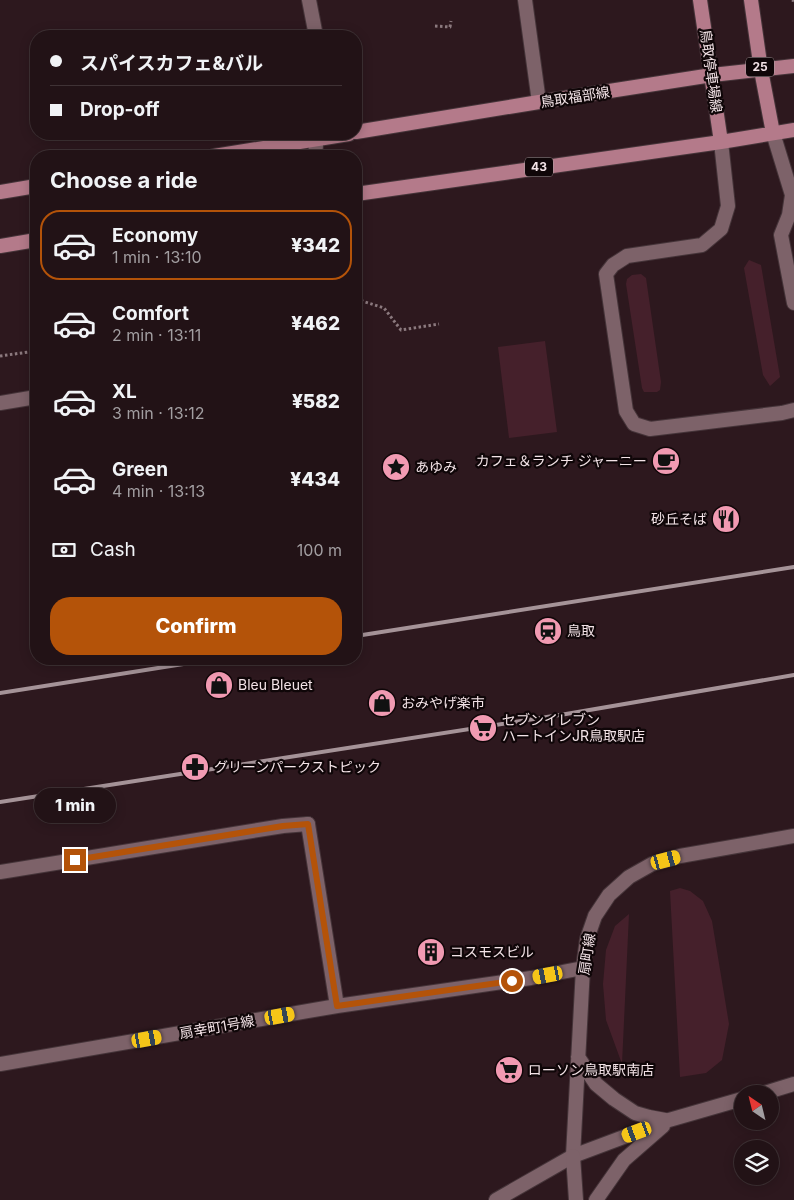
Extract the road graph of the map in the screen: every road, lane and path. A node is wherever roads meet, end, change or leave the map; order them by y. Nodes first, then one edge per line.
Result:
1 (309, 0) edge
2 (525, 0) edge
3 (700, 0) edge
4 (751, 0) edge
5 (450, 21) dead end
6 (435, 26) dead end
7 (315, 30) edge
8 (794, 66) edge
9 (761, 70) junction
10 (712, 76) junction
11 (539, 102) junction
12 (794, 130) edge
13 (362, 131) edge
14 (773, 133) junction
15 (296, 140) edge
16 (721, 142) junction
17 (245, 150) edge
18 (30, 187) edge
19 (0, 192) edge
20 (362, 193) edge
21 (793, 195) edge
22 (30, 241) edge
23 (0, 246) edge
24 (362, 301) edge
25 (794, 303) edge
26 (439, 324) dead end
27 (30, 352) edge
28 (0, 356) edge
29 (30, 398) edge
30 (0, 403) edge
31 (794, 410) edge
32 (794, 836) edge
33 (0, 872) edge
34 (583, 968) junction
35 (337, 1006) junction
36 (578, 1056) junction
37 (0, 1064) edge
38 (794, 1084) edge
39 (779, 1089) edge
40 (734, 1101) edge
41 (669, 1120) junction
42 (574, 1156) junction
43 (496, 1200) edge
44 (576, 1200) edge
45 (596, 1200) edge

1 - 7 street
2 - 11 street
3 - 10 main road, 鳥取停車場線
4 - 9 main road, 25
5 - 6 path
8 - 9 main road, 鳥取福部線
9 - 10 main road, 鳥取福部線
9 - 14 main road, 25
10 - 11 main road, 鳥取福部線
10 - 16 main road, 鳥取停車場線
11 - 13 main road, 鳥取福部線
12 - 14 main road, 43
14 - 16 main road, 43
14 - 21 street
15 - 17 main road
16 - 20 main road, 43
16 - 31 street
18 - 19 main road
21 - 25 street
22 - 23 main road
24 - 26 path
27 - 28 path
29 - 30 street
32 - 34 street, 扇町線
33 - 35 street
34 - 35 street, 扇幸町1号線
34 - 36 street, 扇町線
35 - 37 street, 扇幸町1号線
36 - 41 street
36 - 42 street, 扇町線
38 - 39 street
40 - 41 street
41 - 42 street
41 - 45 street
42 - 43 street
42 - 44 street, 扇町線

